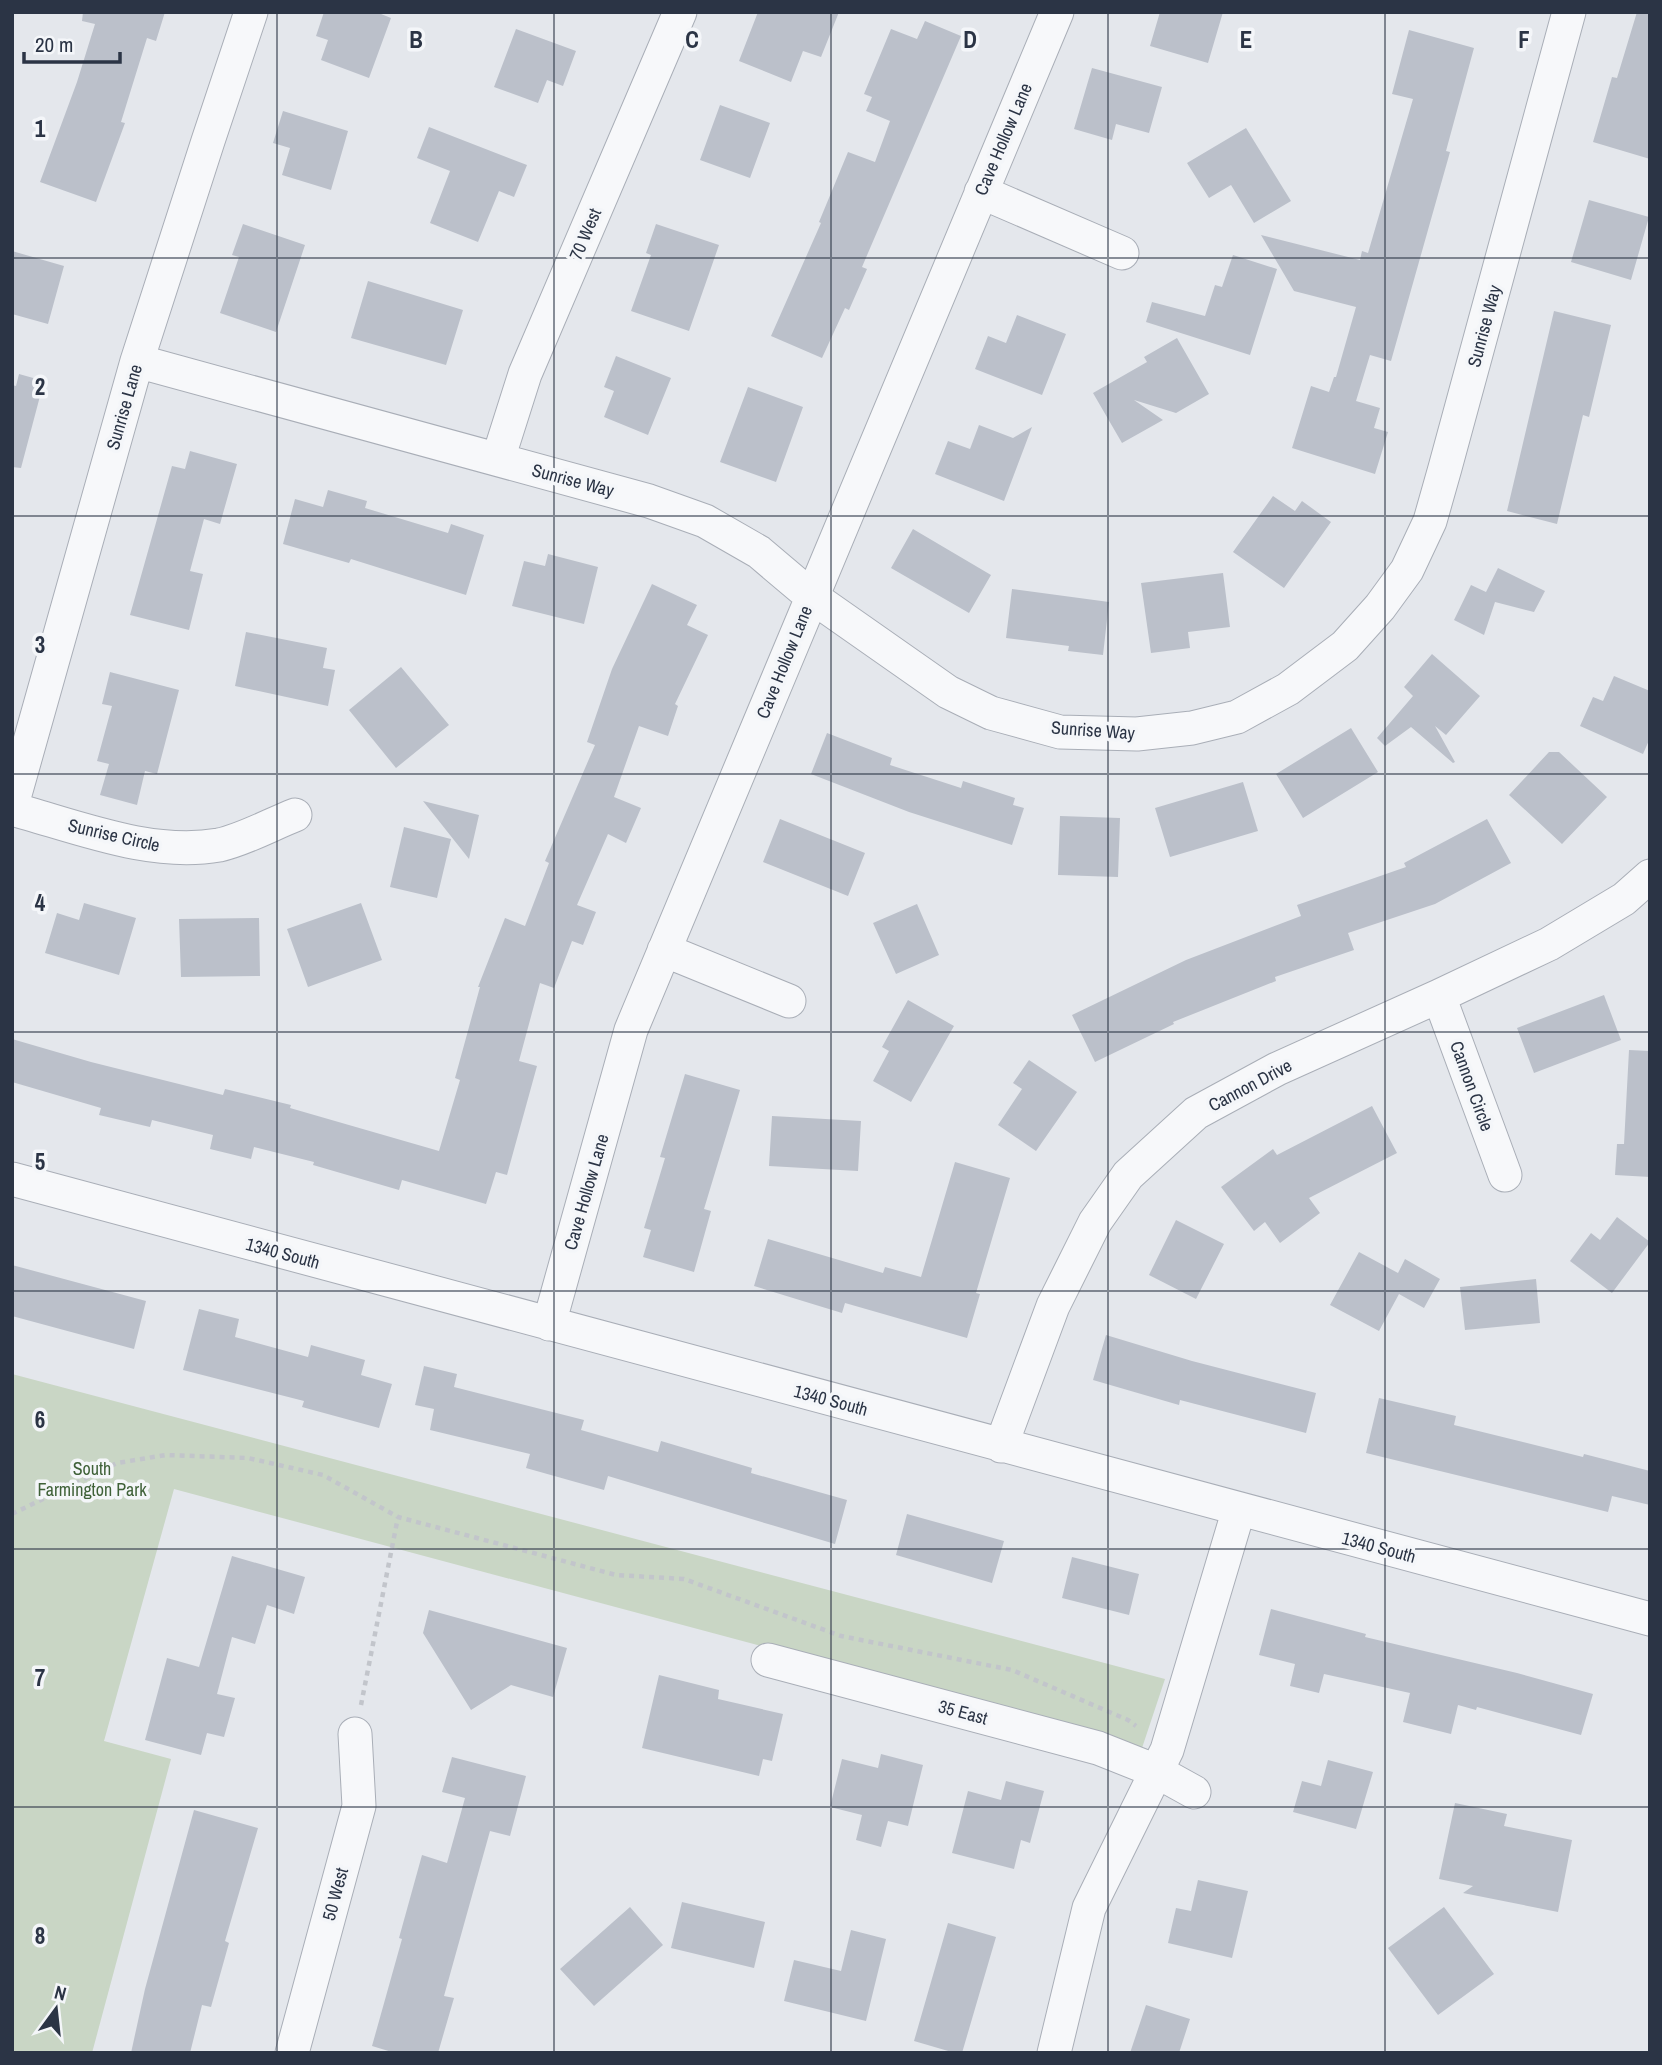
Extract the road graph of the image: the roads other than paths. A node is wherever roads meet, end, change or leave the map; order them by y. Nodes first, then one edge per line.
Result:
1 (251, 12) edge
2 (680, 12) edge
3 (1057, 12) edge
4 (1569, 12) edge
5 (981, 192) junction
6 (1122, 253) dead end
7 (137, 361) junction
8 (498, 459) junction
9 (811, 596) junction
10 (12, 807) edge
11 (295, 815) dead end
12 (1650, 876) edge
13 (664, 950) junction
14 (1439, 996) junction
15 (789, 1001) dead end
16 (1505, 1175) dead end
17 (12, 1179) edge
18 (549, 1324) junction
19 (1001, 1446) junction
20 (1239, 1509) junction
21 (1650, 1619) edge
22 (768, 1660) dead end
23 (355, 1734) road end
24 (1162, 1760) junction
25 (1194, 1792) dead end
26 (292, 2053) edge
27 (1054, 2053) edge

1 - 7 street, Sunrise Lane
2 - 8 street, 70 West
3 - 5 street, Cave Hollow Lane
4 - 9 street, Sunrise Way
5 - 6 street
5 - 9 street, Cave Hollow Lane
7 - 8 street, Sunrise Way
7 - 10 street, Sunrise Lane
8 - 9 street, Sunrise Way
9 - 13 street, Cave Hollow Lane
10 - 11 street, Sunrise Circle
12 - 14 street, Cannon Drive
13 - 15 street
13 - 18 street, Cave Hollow Lane
14 - 16 street, Cannon Circle
14 - 19 street, Cannon Drive
17 - 18 street, 1340 South
18 - 19 street, 1340 South
19 - 20 street, 1340 South
20 - 21 street, 1340 South
20 - 24 street
22 - 24 street, 35 East
23 - 26 street, 50 West
24 - 25 street, 35 East
24 - 27 street

